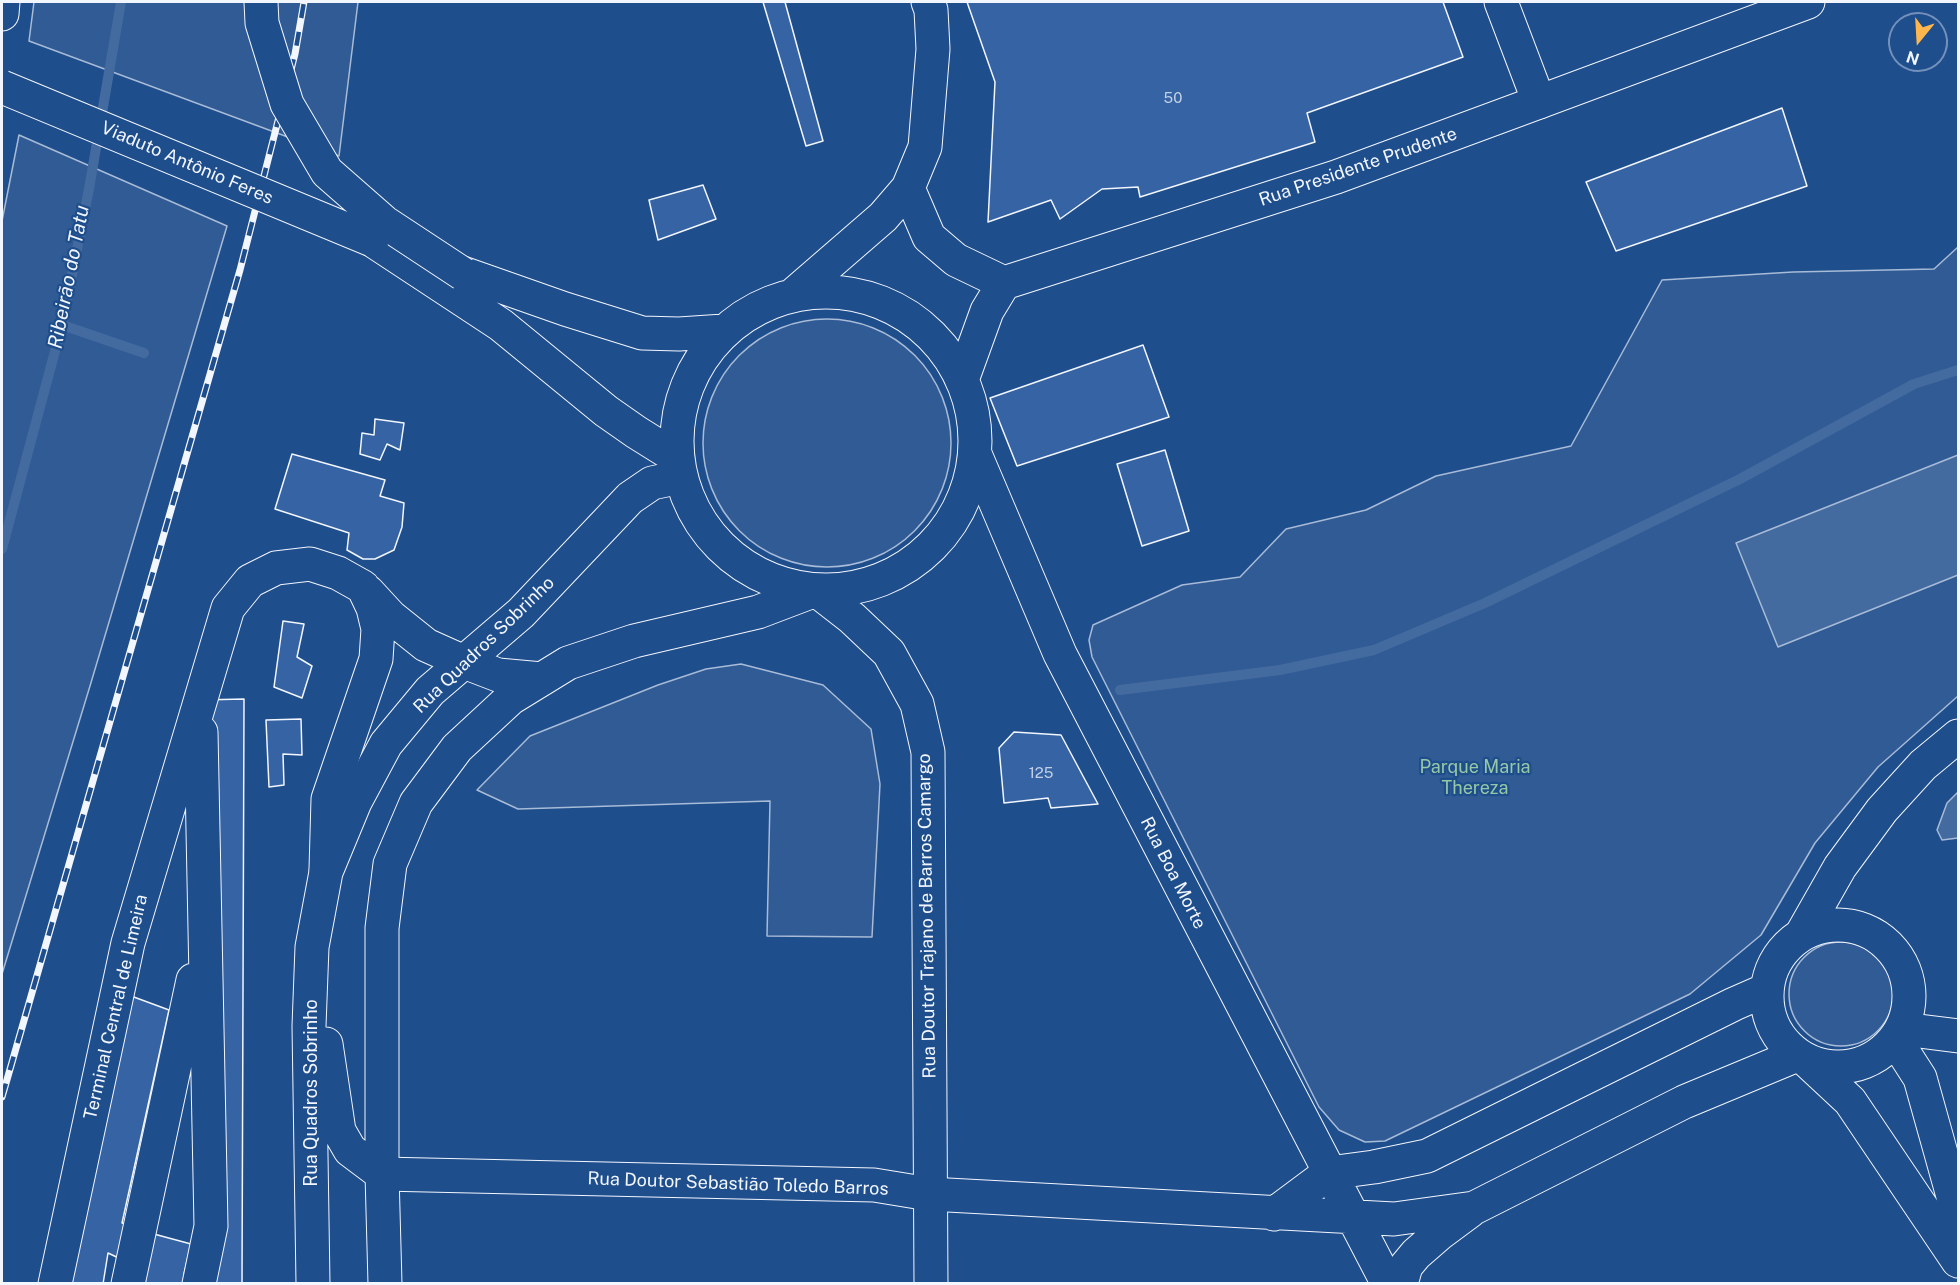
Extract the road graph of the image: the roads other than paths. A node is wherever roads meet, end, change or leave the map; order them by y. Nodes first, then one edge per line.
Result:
1 (3, 2) edge
2 (261, 2) edge
3 (928, 2) edge
4 (1501, 2) edge
5 (1808, 2) edge
6 (2, 14) edge
7 (2, 87) edge
8 (1539, 102) junction
9 (908, 188) junction
10 (372, 240) junction
11 (463, 274) junction
12 (1004, 283) junction
13 (793, 295) junction
14 (724, 331) junction
15 (962, 380) junction
16 (975, 454) junction
17 (678, 467) junction
18 (363, 586) junction
19 (816, 590) junction
20 (464, 662) junction
21 (542, 679) junction
22 (201, 700) junction
23 (1959, 736) edge
24 (326, 872) junction
25 (205, 924) junction
26 (1803, 932) junction
27 (312, 947) junction
28 (1766, 990) junction
29 (1899, 1034) junction
30 (1959, 1036) edge
31 (1802, 1057) junction
32 (1329, 1173) junction
33 (382, 1174) junction
34 (929, 1194) junction
35 (1474, 1208) junction
36 (1274, 1214) junction
37 (1959, 1214) edge
38 (1352, 1218) junction
39 (1959, 1261) edge
40 (55, 1284) edge
41 (128, 1284) edge
42 (199, 1284) edge
43 (313, 1284) edge
44 (385, 1284) edge
45 (931, 1284) edge
46 (1388, 1284) edge
47 (1401, 1284) edge

1 - 6 main road
2 - 11 main road, Viaduto Antônio Feres, bridge
3 - 9 main road
4 - 8 main road
5 - 8 main road, Rua Presidente Prudente
7 - 10 main road, Viaduto Antônio Feres, bridge
8 - 12 main road, Rua Presidente Prudente
9 - 12 main road
9 - 13 main road
10 - 11 main road, Viaduto Antônio Feres, bridge
10 - 17 main road, Viaduto Antônio Feres
11 - 14 main road, Viaduto Antônio Feres
12 - 15 main road
13 - 14 main road
13 - 15 main road
14 - 17 main road
15 - 16 main road
16 - 19 main road
16 - 32 main road, Rua Boa Morte
17 - 19 main road
17 - 20 main road, Rua Quadros Sobrinho
18 - 20 main road
18 - 22 main road, Terminal Central de Limeira
18 - 24 main road
19 - 21 main road
19 - 34 main road, Rua Doutor Trajano de Barros Camargo
20 - 21 main road
20 - 24 main road, Rua Quadros Sobrinho
21 - 33 main road
22 - 25 main road, Terminal Central de Limeira
22 - 40 main road, Terminal Central de Limeira
23 - 26 main road
24 - 27 main road, Rua Quadros Sobrinho
25 - 41 main road, Terminal Central de Limeira
25 - 42 main road, Terminal Central de Limeira
26 - 28 main road
26 - 29 main road
27 - 33 main road
27 - 43 main road, Rua Quadros Sobrinho
28 - 31 main road
28 - 32 main road
29 - 30 main road
29 - 31 main road
29 - 37 main road
31 - 35 main road
31 - 39 main road
32 - 36 main road
32 - 38 main road, Rua Boa Morte
33 - 34 main road, Rua Doutor Sebastião Toledo Barros
33 - 44 main road
34 - 36 main road, Rua Doutor Sebastião Toledo Barros
34 - 45 main road, Rua Doutor Trajano de Barros Camargo
35 - 38 main road, Rua Doutor Sebastião Toledo Barros
35 - 47 main road
36 - 38 main road, Rua Doutor Sebastião Toledo Barros
38 - 46 main road, Rua Boa Morte

